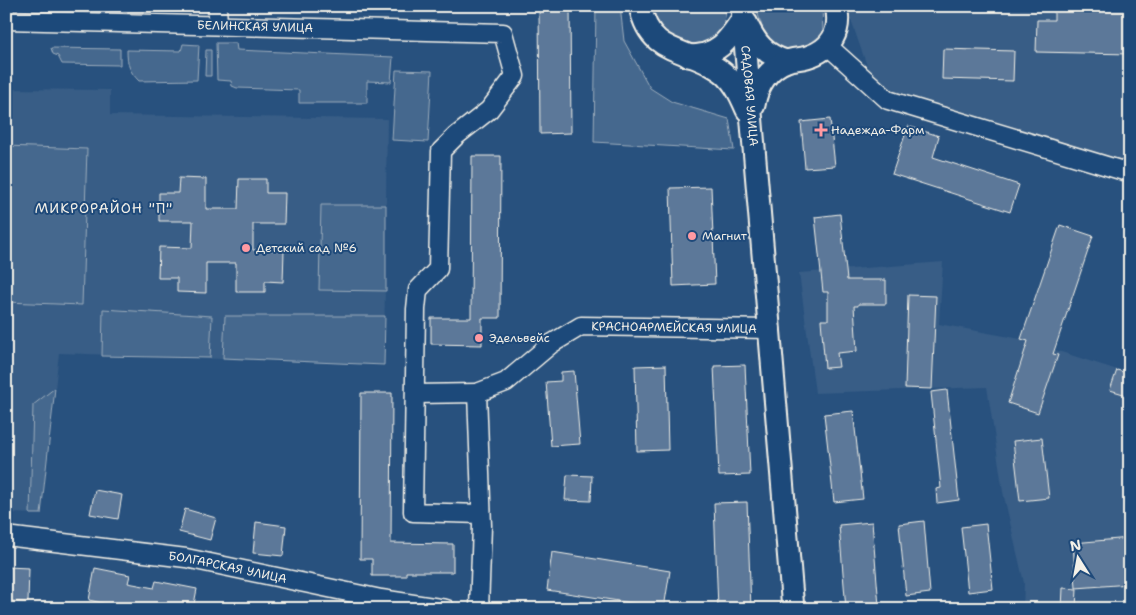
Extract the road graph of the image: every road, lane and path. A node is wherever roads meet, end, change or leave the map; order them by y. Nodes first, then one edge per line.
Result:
1 (217, 6) edge
2 (640, 6) edge
3 (836, 6) edge
4 (743, 11) edge
5 (6, 20) edge
6 (218, 25) junction
7 (828, 46) junction
8 (688, 56) junction
9 (786, 61) junction
10 (751, 121) junction
11 (1130, 174) edge
12 (756, 185) joint
13 (771, 329) junction
14 (477, 393) junction
15 (416, 394) junction
16 (481, 514) junction
17 (6, 536) edge
18 (416, 607) edge
19 (446, 609) edge
20 (479, 609) edge
21 (793, 609) edge

1 - 6 street
2 - 8 main road
3 - 7 main road
4 - 8 main road
4 - 9 main road
4 - 10 main road, САДОВАЯ УЛИЦА
5 - 6 street, БЕЛИНСКАЯ УЛИЦА
6 - 15 street, БЕЛИНСКАЯ УЛИЦА
7 - 9 main road
7 - 11 street
8 - 10 main road
9 - 10 main road
10 - 12 main road, САДОВАЯ УЛИЦА
12 - 13 main road, КРАСНОАРМЕЙСКАЯ УЛИЦА
13 - 14 street, КРАСНОАРМЕЙСКАЯ УЛИЦА
13 - 21 main road, КРАСНОАРМЕЙСКАЯ УЛИЦА
14 - 15 street, КРАСНОАРМЕЙСКАЯ УЛИЦА
14 - 16 street
15 - 16 street
16 - 20 street
17 - 18 street, БОЛГАРСКАЯ УЛИЦА
18 - 19 street, БОЛГАРСКАЯ УЛИЦА

